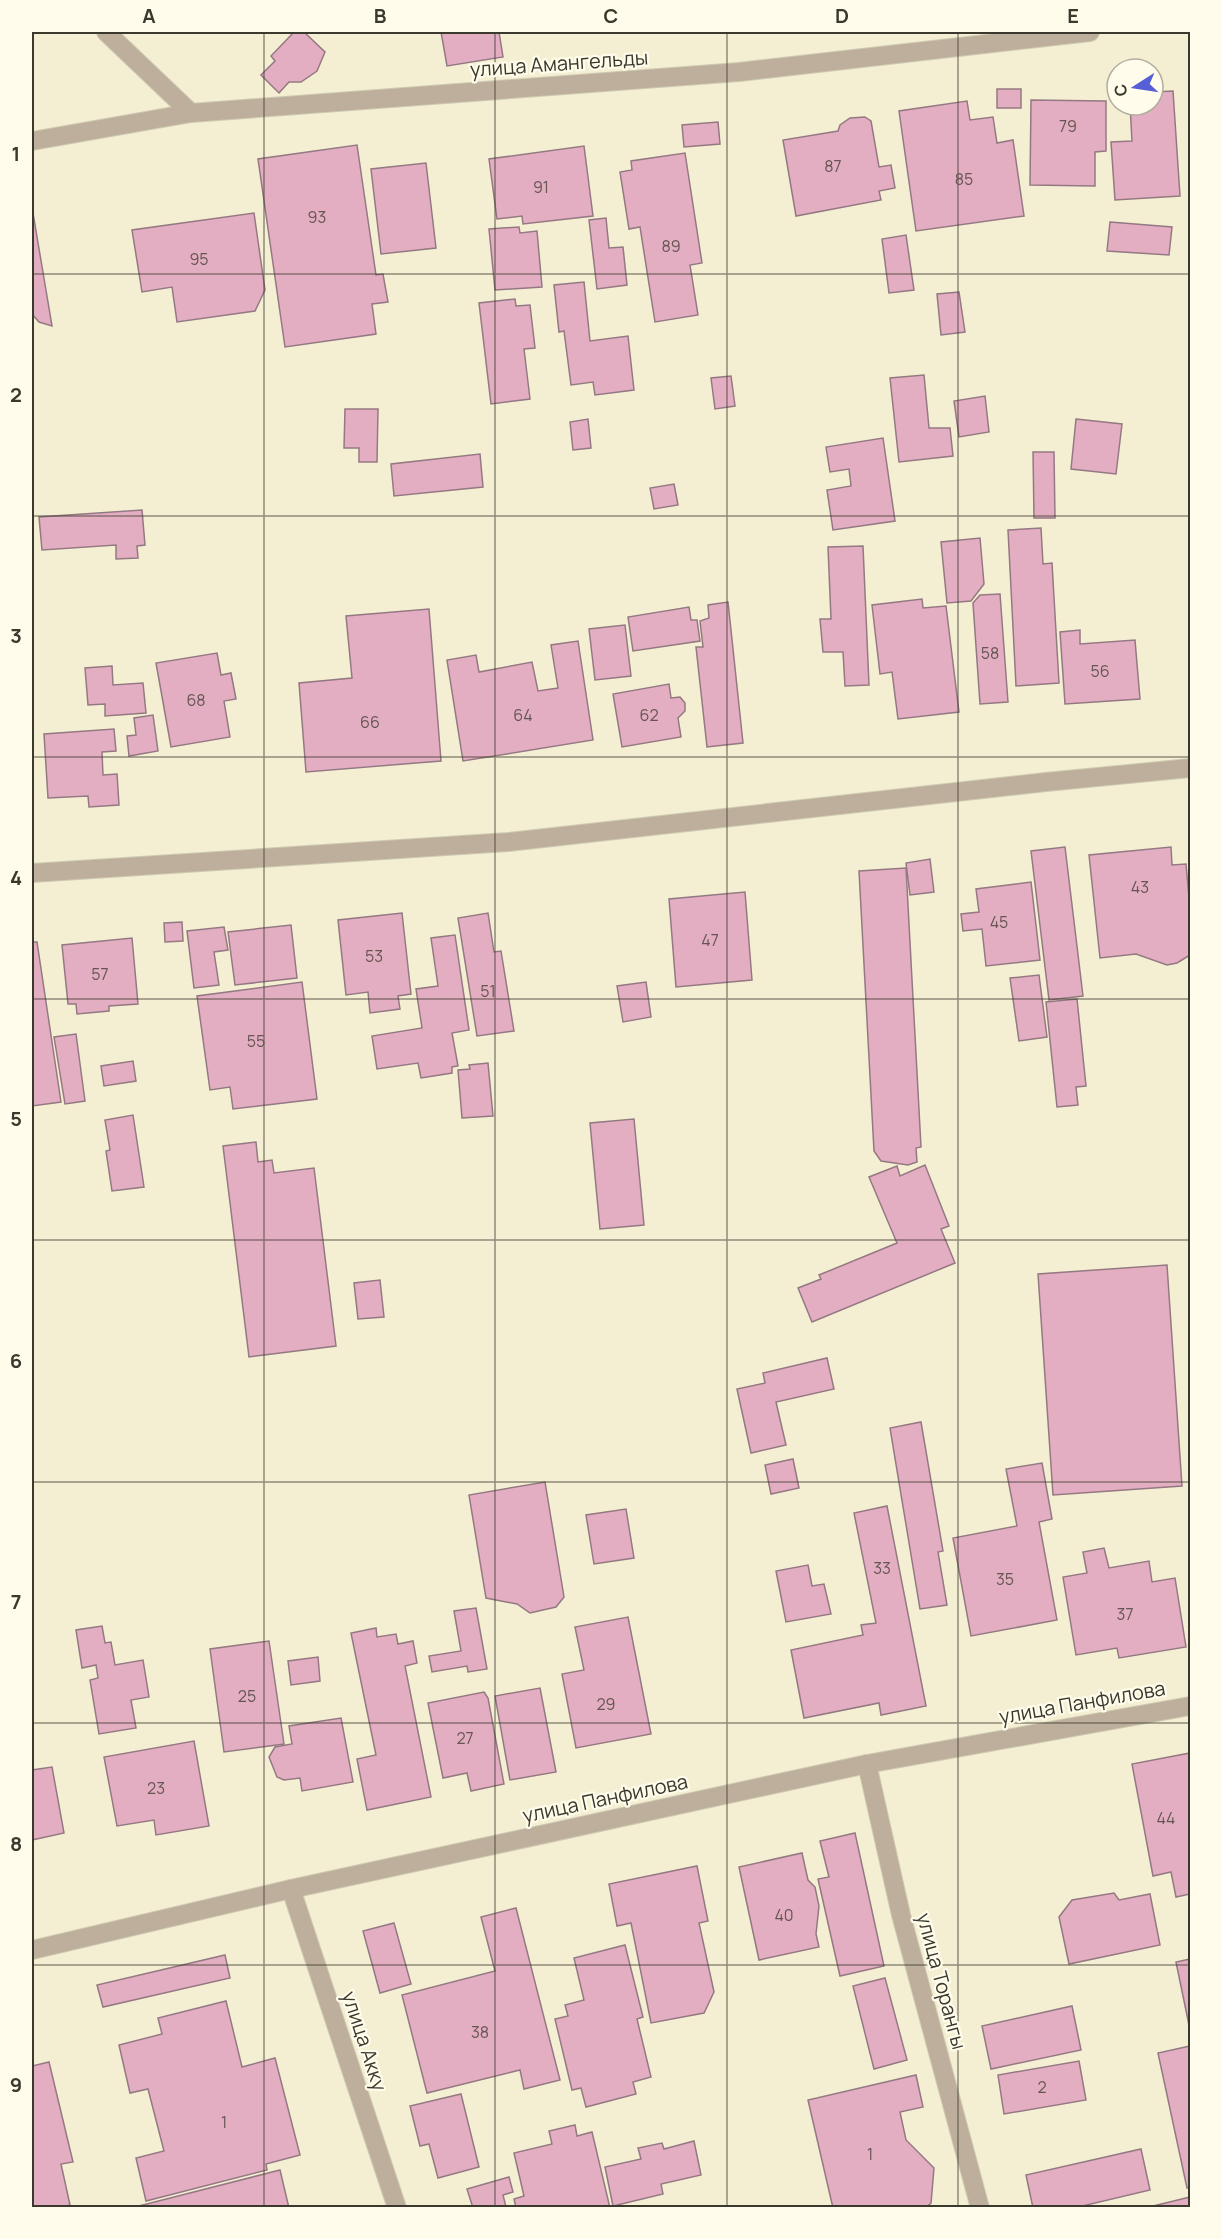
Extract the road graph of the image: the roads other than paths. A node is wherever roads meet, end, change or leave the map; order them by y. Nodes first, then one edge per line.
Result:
1 (106, 32) edge
2 (1090, 32) edge
3 (191, 113) junction
4 (32, 141) edge
5 (1191, 768) edge
6 (32, 873) edge
7 (1191, 1706) edge
8 (867, 1764) junction
9 (291, 1889) junction
10 (32, 1950) edge
11 (397, 2208) edge
12 (980, 2208) edge

1 - 3 street
2 - 3 street, улица Амангельды
3 - 4 street, улица Амангельды
5 - 6 street
7 - 8 street, улица Панфилова
8 - 9 street, улица Панфилова
8 - 12 street, улица Торангы
9 - 10 street, улица Панфилова
9 - 11 street, улица Акку

